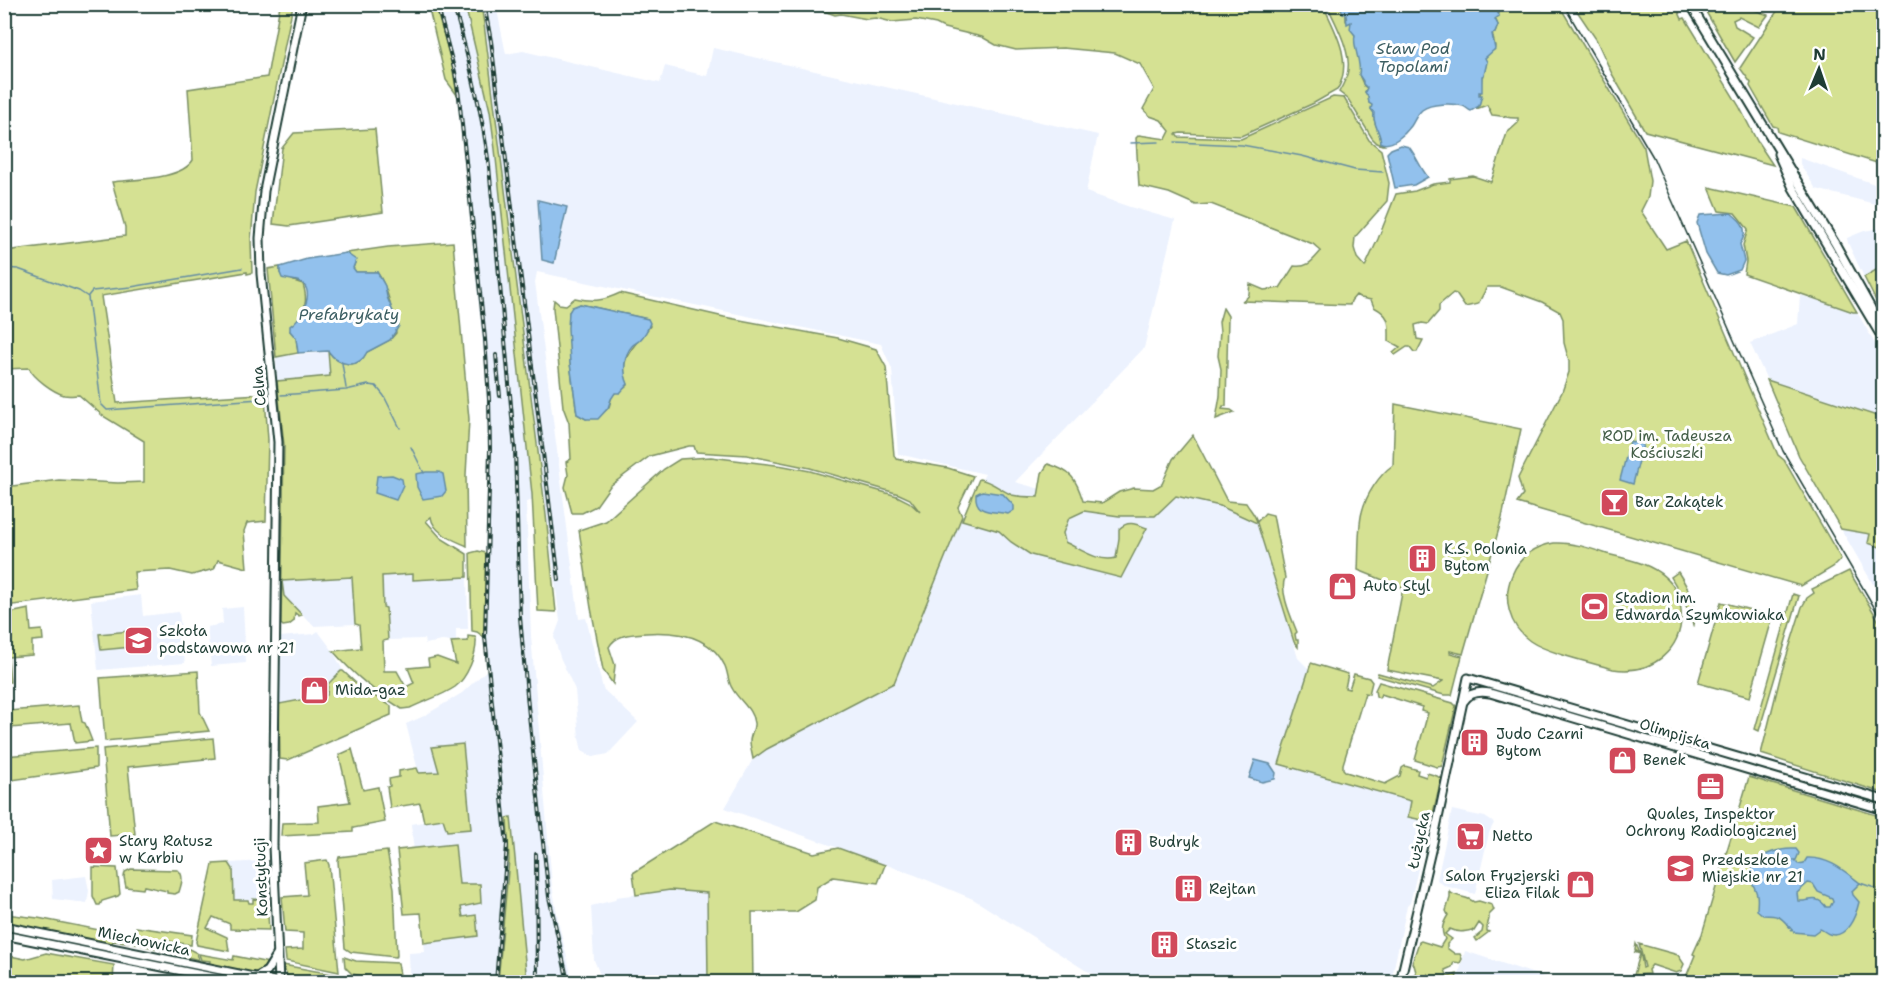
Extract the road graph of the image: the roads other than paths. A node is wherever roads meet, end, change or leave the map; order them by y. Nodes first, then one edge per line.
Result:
1 (302, 4) edge
2 (1690, 4) edge
3 (1773, 143) junction
4 (1884, 334) edge
5 (1884, 341) edge
6 (1468, 678) joint
7 (1463, 703) junction
8 (274, 770) joint
9 (1884, 800) edge
10 (1884, 810) edge
11 (4, 926) edge
12 (4, 934) edge
13 (277, 955) junction
14 (256, 978) junction
15 (237, 982) edge
16 (279, 982) edge
17 (1400, 982) edge

1 - 8 street, Celna
2 - 3 street
3 - 4 street
3 - 5 street
6 - 7 street, Łużycka
6 - 9 street, Olimpijska
7 - 10 street, Olimpijska
7 - 17 street, Łużycka
8 - 13 street, Konstytucji
11 - 14 street, Miechowicka
12 - 15 street, Miechowicka
13 - 14 street
13 - 16 street, Konstytucji
14 - 16 street, Miechowicka

